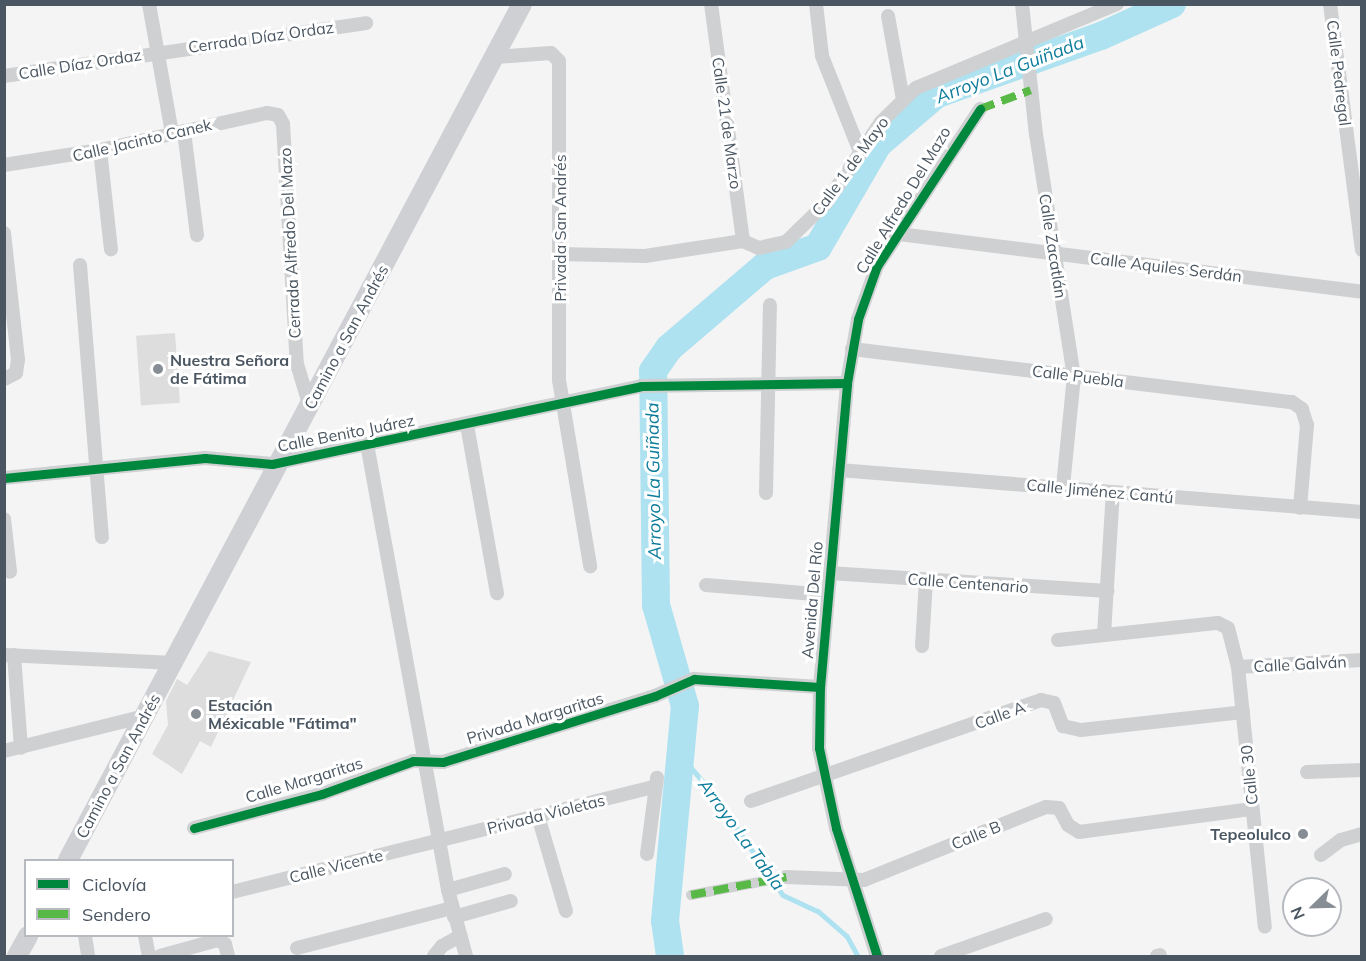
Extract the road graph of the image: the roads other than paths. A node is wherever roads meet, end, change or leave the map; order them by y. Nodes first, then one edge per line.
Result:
1 (149, 4) edge
2 (522, 4) edge
3 (711, 4) edge
4 (816, 4) edge
5 (1022, 4) edge
6 (1117, 4) edge
7 (1330, 4) edge
8 (888, 16) dead end
9 (366, 23) dead end
10 (1026, 46) junction
11 (155, 51) junction
12 (496, 57) junction
13 (4, 76) edge
14 (903, 99) junction
15 (980, 109) dead end
16 (278, 115) joint
17 (178, 132) junction
18 (100, 150) junction
19 (861, 154) junction
20 (4, 165) edge
21 (4, 233) edge
22 (196, 234) dead end
23 (899, 234) junction
24 (743, 241) junction
25 (111, 249) dead end
26 (1362, 250) edge
27 (1054, 253) junction
28 (560, 254) junction
29 (81, 265) dead end
30 (1362, 292) edge
31 (770, 305) dead end
32 (852, 349) junction
33 (1074, 376) junction
34 (4, 379) edge
35 (765, 383) junction
36 (847, 383) junction
37 (562, 401) junction
38 (310, 407) junction
39 (467, 425) junction
40 (368, 444) junction
41 (282, 461) junction
42 (97, 467) junction
43 (840, 470) junction
44 (4, 477) edge
45 (1063, 488) junction
46 (1113, 492) junction
47 (766, 493) dead end
48 (1300, 508) junction
49 (1362, 512) edge
50 (4, 519) edge
51 (102, 537) dead end
52 (590, 566) dead end
53 (10, 572) dead end
54 (829, 573) junction
55 (926, 580) junction
56 (706, 585) dead end
57 (1107, 591) junction
58 (497, 593) dead end
59 (827, 595) junction
60 (1104, 634) junction
61 (1058, 640) dead end
62 (922, 646) dead end
63 (9, 655) edge
64 (1362, 660) edge
65 (174, 663) junction
66 (1238, 667) junction
67 (820, 687) junction
68 (1243, 711) junction
69 (145, 716) junction
70 (21, 747) junction
71 (4, 751) edge
72 (423, 761) junction
73 (1362, 770) edge
74 (1307, 772) dead end
75 (823, 778) junction
76 (751, 801) dead end
77 (1252, 809) junction
78 (538, 816) junction
79 (194, 828) dead end
80 (1362, 834) edge
81 (439, 841) junction
82 (647, 854) dead end
83 (1321, 855) dead end
84 (69, 859) edge
85 (505, 874) dead end
86 (786, 877) joint
87 (851, 881) junction
88 (448, 890) junction
89 (234, 892) edge
90 (691, 895) dead end
91 (511, 901) dead end
92 (566, 911) dead end
93 (453, 913) junction
94 (1046, 919) dead end
95 (1265, 927) dead end
96 (460, 936) junction
97 (27, 937) edge
98 (86, 937) edge
99 (145, 937) edge
100 (297, 948) dead end
101 (875, 956) edge
102 (17, 957) edge
103 (88, 957) edge
104 (149, 957) edge
105 (160, 957) edge
106 (228, 957) edge
107 (434, 957) edge
108 (466, 957) edge
109 (940, 957) edge

1 - 11 street
2 - 12 main road, Camino a San Andrés
3 - 24 street, Calle 21 de Marzo
4 - 19 street
5 - 10 street, Calle Zacatlán
6 - 10 street, Calle 1 de Mayo
7 - 26 street, Calle Pedregal
8 - 14 street
9 - 11 street, Cerrada Díaz Ordaz
10 - 14 street, Calle 1 de Mayo
10 - 27 street, Calle Zacatlán
11 - 13 street, Calle Díaz Ordaz
11 - 17 street
12 - 28 street, Privada San Andrés
12 - 38 main road, Camino a San Andrés
14 - 19 street, Calle 1 de Mayo
15 - 23 street, Calle Alfredo Del Mazo
16 - 17 street, Calle Jacinto Canek
16 - 38 street, Cerrada Alfredo Del Mazo
17 - 18 street, Calle Jacinto Canek
17 - 22 street
18 - 20 street, Calle Jacinto Canek
18 - 25 street
19 - 24 street, Calle 1 de Mayo
21 - 34 street
23 - 27 street, Calle Aquiles Serdán
23 - 32 street, Calle Alfredo Del Mazo
24 - 28 street, Calle 1 de Mayo
27 - 30 street, Calle Aquiles Serdán
27 - 33 street, Calle Zacatlán
28 - 37 street, Privada San Andrés
29 - 42 street
31 - 35 street
32 - 33 street, Calle Puebla
32 - 36 street, Calle Alfredo Del Mazo
33 - 45 street, Calle Zacatlán
33 - 48 street, Calle Puebla
35 - 36 street
35 - 37 street, Calle Benito Juárez
35 - 47 street
36 - 43 street, Avenida Del Río
37 - 39 street, Calle Benito Juárez
37 - 52 street, Privada San Andrés
38 - 41 main road, Camino a San Andrés
39 - 40 street, Calle Benito Juárez
39 - 58 street
40 - 41 street, Calle Benito Juárez
40 - 72 street, Calle Benito Juárez
41 - 42 street, Calle Benito Juárez
41 - 65 main road, Camino a San Andrés
42 - 44 street, Calle Benito Juárez
42 - 51 street
43 - 45 street, Calle Jiménez Cantú
43 - 54 street, Avenida Del Río
45 - 46 street, Calle Jiménez Cantú
46 - 48 street, Calle Jiménez Cantú
46 - 57 street
48 - 49 street, Calle Jiménez Cantú
50 - 53 street
54 - 55 street, Calle Centenario
54 - 59 street, Avenida Del Río
55 - 57 street, Calle Centenario
55 - 62 street
56 - 59 street
57 - 60 street
59 - 67 street, Avenida Del Río
60 - 61 street
60 - 66 street, Calle 30
63 - 65 street
63 - 70 street
64 - 66 street, Calle Galván
65 - 69 main road, Camino a San Andrés
66 - 68 street, Calle 30
67 - 72 street, Privada Margaritas
67 - 75 street, Avenida Del Río
68 - 75 street, Calle A
68 - 77 street, Calle 30
69 - 70 street
69 - 84 main road, Camino a San Andrés
70 - 71 street
72 - 79 street, Calle Margaritas
72 - 81 street, Calle Benito Juárez
73 - 74 street
75 - 76 street, Calle A
75 - 87 street, Avenida Del Río
77 - 87 street, Calle B
77 - 95 street, Calle 30
78 - 81 street, Privada Violetas
78 - 82 street, Privada Violetas
78 - 92 street
80 - 83 street
81 - 88 street, Calle Benito Juárez
81 - 89 street, Calle Vicente
85 - 88 street
86 - 87 street, Calle B
86 - 90 street, Calle B
87 - 101 street, Avenida Del Río
88 - 93 street, Calle Benito Juárez
91 - 93 street
93 - 96 street, Calle Benito Juárez
93 - 100 street
94 - 109 street
96 - 107 street
96 - 108 street, Calle Benito Juárez
97 - 102 main road
98 - 103 street
99 - 104 street
105 - 106 street

